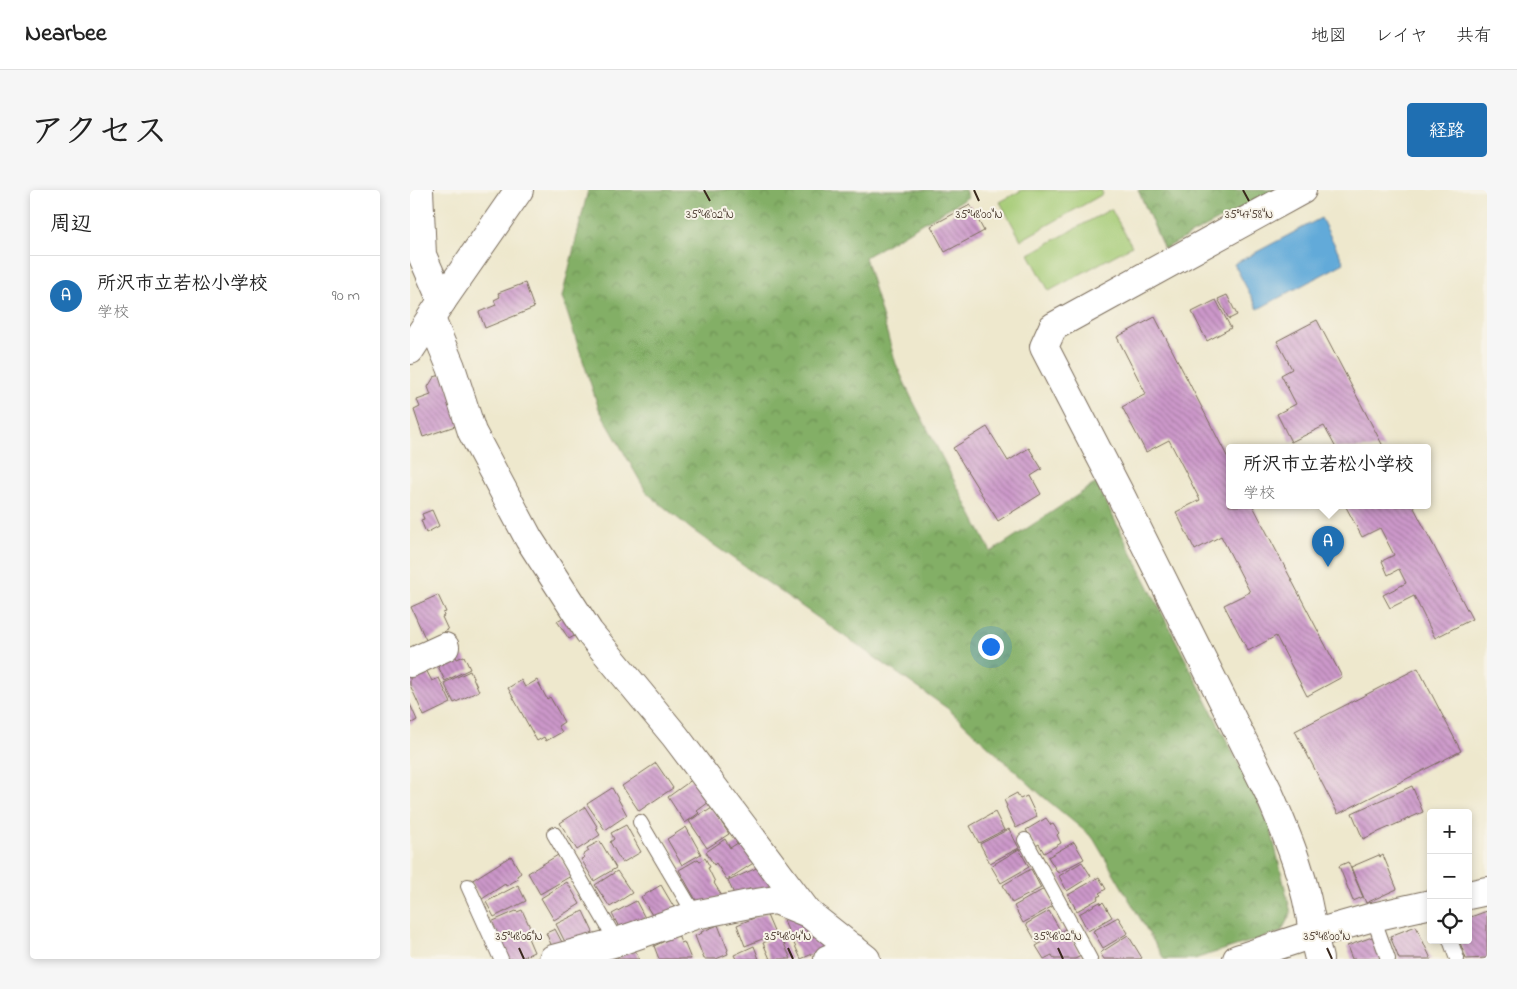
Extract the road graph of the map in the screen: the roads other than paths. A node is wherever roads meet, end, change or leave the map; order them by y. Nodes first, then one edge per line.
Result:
1 (419, 190) edge
2 (519, 190) edge
3 (1302, 190) edge
4 (418, 269) edge
5 (437, 310) junction
6 (410, 350) edge
7 (445, 647) dead end
8 (410, 663) edge
9 (640, 822) dead end
10 (554, 834) dead end
11 (1026, 840) dead end
12 (468, 886) dead end
13 (1487, 891) edge
14 (1472, 894) edge
15 (1427, 905) edge
16 (808, 913) junction
17 (695, 915) junction
18 (1373, 917) junction
19 (617, 942) junction
20 (1451, 944) edge
21 (1316, 946) edge
22 (859, 953) edge
23 (501, 959) edge
24 (553, 959) edge
25 (828, 959) edge
26 (1090, 959) edge
27 (1237, 959) edge
28 (1388, 959) edge
29 (1457, 959) edge

1 - 4 street
2 - 5 street
3 - 21 street
4 - 5 street
5 - 6 street
5 - 16 street
7 - 8 street
9 - 17 lane
10 - 19 lane
11 - 26 lane
12 - 23 lane
13 - 14 street
15 - 18 street
16 - 17 street
16 - 22 street
17 - 19 street
18 - 21 street
18 - 28 lane
19 - 24 street
20 - 29 lane
21 - 27 street
22 - 25 street

